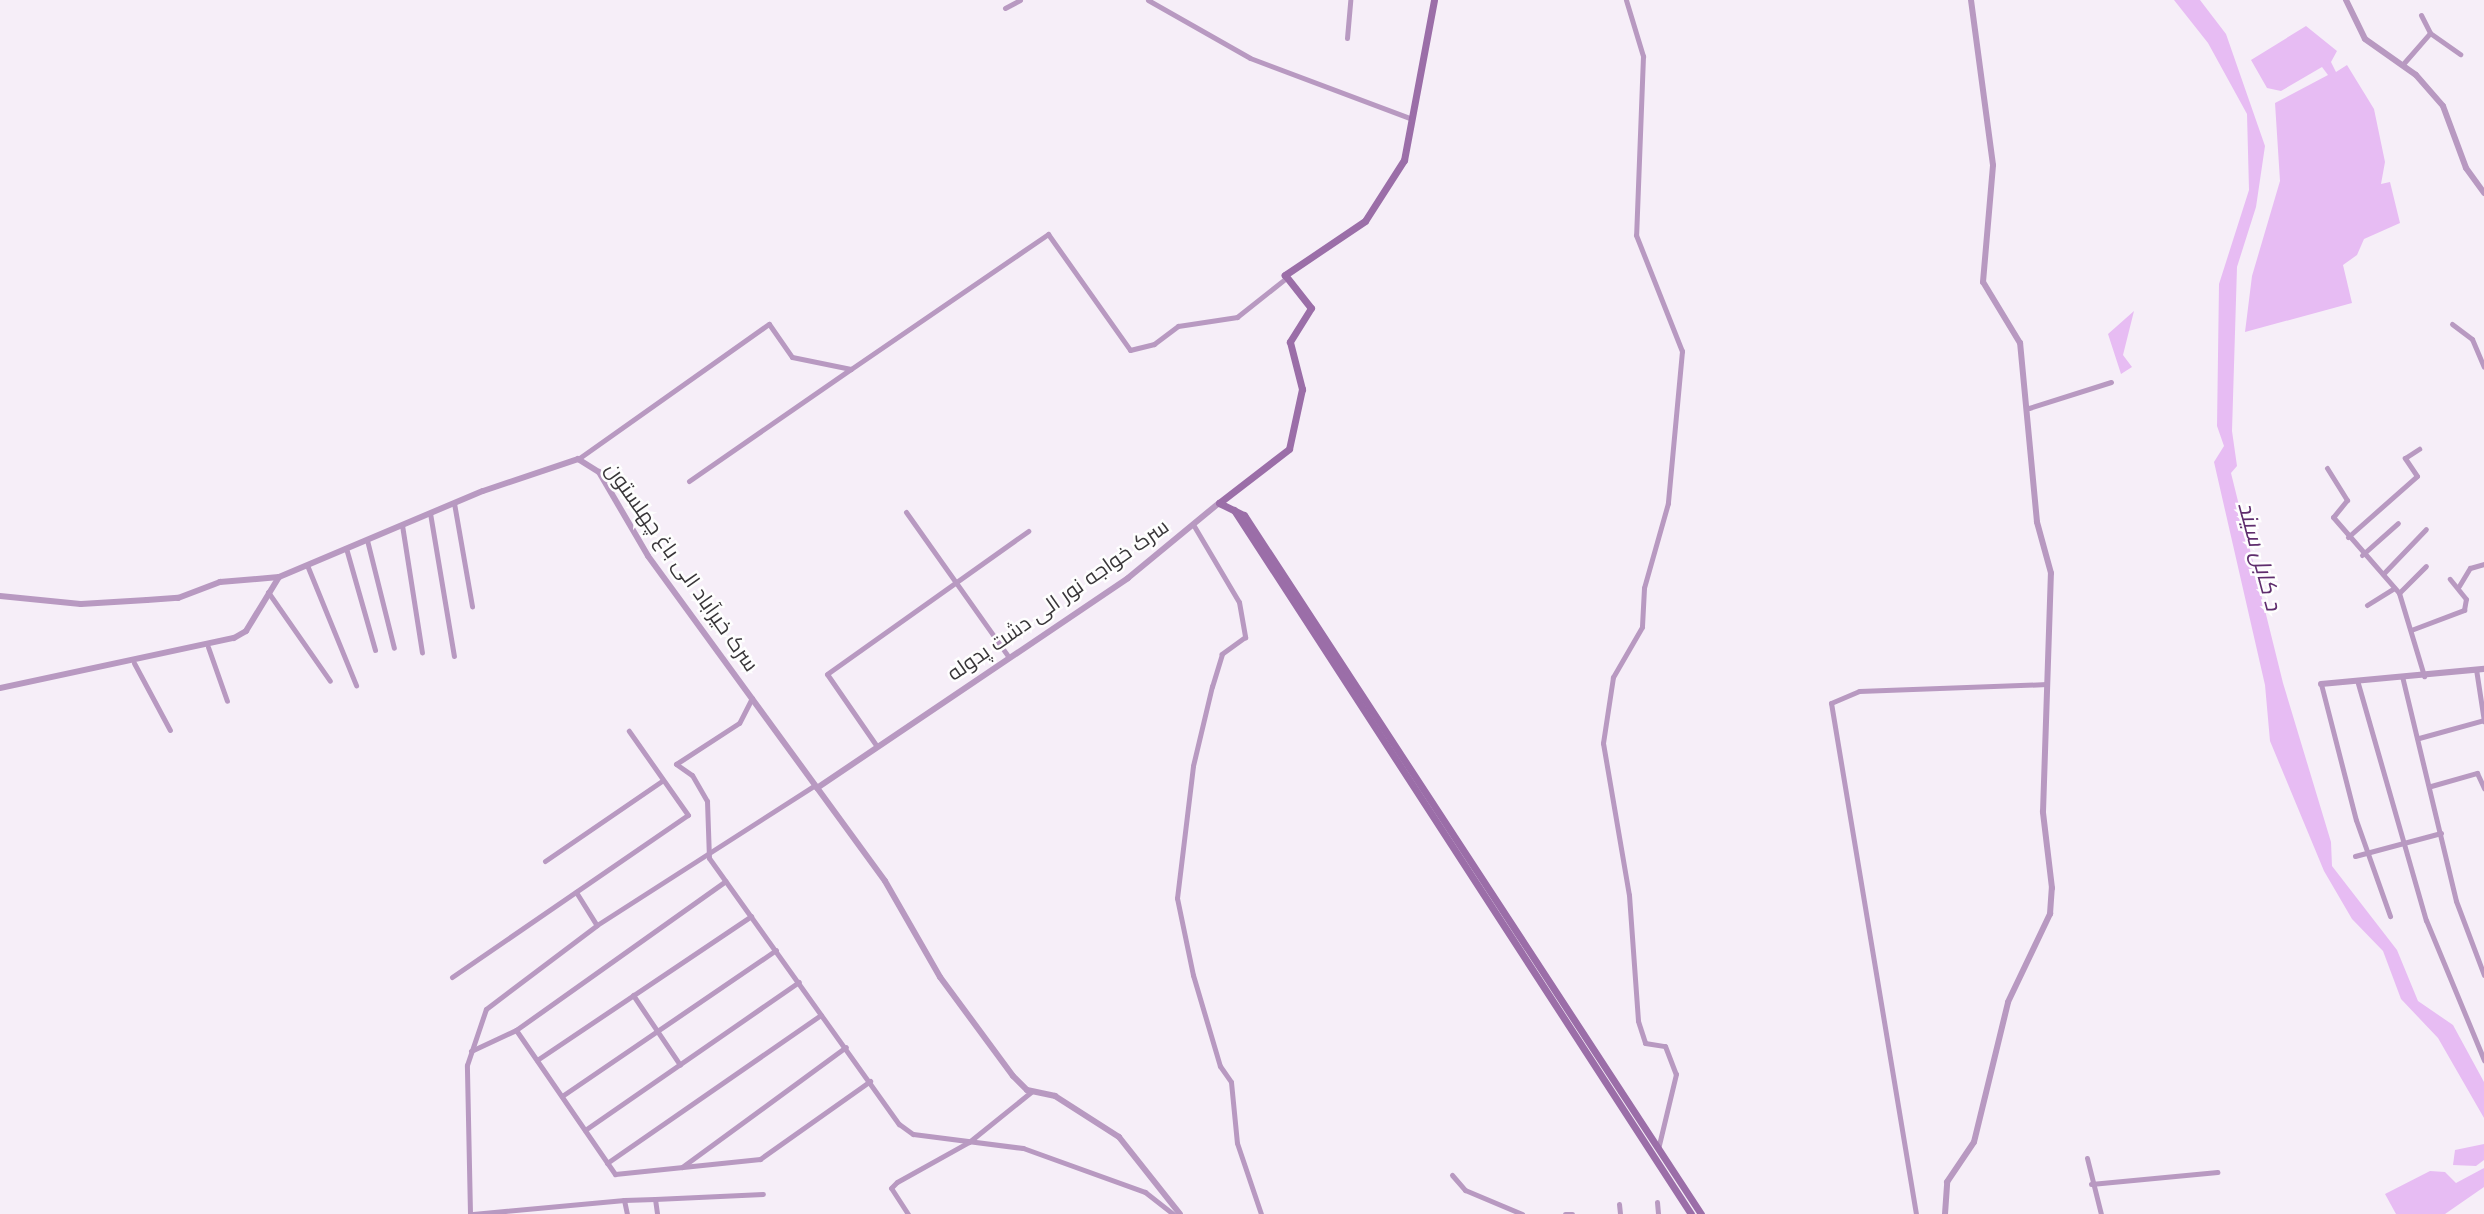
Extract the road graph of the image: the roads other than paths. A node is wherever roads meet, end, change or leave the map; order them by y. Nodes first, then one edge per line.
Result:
1 (1020, 0) edge
2 (1148, 0) edge
3 (1350, 0) edge
4 (1433, 0) edge
5 (1626, 0) edge
6 (1971, 0) edge
7 (2346, 0) edge
8 (1005, 8) dead end
9 (2421, 15) dead end
10 (2430, 33) junction
11 (1347, 38) dead end
12 (2460, 54) dead end
13 (2403, 64) junction
14 (1415, 120) junction
15 (2484, 193) edge
16 (1286, 279) junction
17 (2452, 324) dead end
18 (2484, 346) edge
19 (2481, 355) junction
20 (2484, 367) edge
21 (851, 369) junction
22 (2110, 382) dead end
23 (2029, 408) junction
24 (2419, 449) dead end
25 (578, 459) junction
26 (2327, 468) dead end
27 (689, 481) dead end
28 (454, 503) junction
29 (1219, 503) junction
30 (1234, 510) junction
31 (906, 512) dead end
32 (430, 513) junction
33 (2398, 523) dead end
34 (402, 525) junction
35 (1194, 526) junction
36 (2426, 528) dead end
37 (1028, 531) dead end
38 (2348, 537) junction
39 (368, 540) junction
40 (346, 548) junction
41 (2362, 555) junction
42 (2484, 564) edge
43 (307, 565) junction
44 (2426, 566) dead end
45 (2383, 574) junction
46 (279, 577) junction
47 (2450, 579) dead end
48 (956, 583) junction
49 (2459, 586) junction
50 (2394, 588) junction
51 (268, 592) junction
52 (2399, 593) junction
53 (0, 596) edge
54 (2368, 605) dead end
55 (472, 606) dead end
56 (2411, 630) junction
57 (208, 647) junction
58 (394, 648) dead end
59 (375, 650) dead end
60 (422, 652) dead end
61 (454, 656) dead end
62 (1008, 656) junction
63 (134, 663) junction
64 (2480, 669) edge
65 (2402, 676) junction
66 (2424, 676) junction
67 (2357, 680) junction
68 (330, 681) dead end
69 (2047, 684) junction
70 (2321, 684) joint
71 (356, 685) dead end
72 (0, 688) edge
73 (752, 697) junction
74 (227, 701) dead end
75 (2484, 720) edge
76 (170, 730) dead end
77 (629, 731) dead end
78 (2419, 738) junction
79 (876, 746) junction
80 (662, 780) junction
81 (816, 786) junction
82 (2431, 786) junction
83 (2484, 788) edge
84 (2441, 833) junction
85 (2403, 843) junction
86 (712, 848) junction
87 (2368, 852) junction
88 (2355, 856) dead end
89 (545, 862) dead end
90 (726, 881) junction
91 (576, 892) junction
92 (751, 916) junction
93 (2390, 916) dead end
94 (597, 925) junction
95 (776, 950) junction
96 (2482, 967) edge
97 (2484, 975) edge
98 (452, 977) dead end
99 (799, 982) junction
100 (633, 995) junction
101 (821, 1015) junction
102 (516, 1030) junction
103 (657, 1030) junction
104 (846, 1048) junction
105 (471, 1051) junction
106 (537, 1060) junction
107 (2484, 1060) edge
108 (680, 1065) junction
109 (870, 1081) junction
110 (1031, 1092) junction
111 (562, 1096) junction
112 (585, 1130) junction
113 (969, 1142) junction
114 (1657, 1150) junction
115 (2087, 1158) dead end
116 (607, 1163) junction
117 (682, 1167) junction
118 (2217, 1172) dead end
119 (1452, 1175) dead end
120 (2091, 1184) junction
121 (763, 1194) dead end
122 (655, 1199) junction
123 (624, 1200) junction
124 (1657, 1202) dead end
125 (1619, 1204) dead end
126 (1506, 1212) edge
127 (472, 1214) edge
128 (627, 1214) edge
129 (657, 1214) edge
130 (908, 1214) edge
131 (1173, 1214) edge
132 (1180, 1214) edge
133 (1261, 1214) edge
134 (1522, 1214) edge
135 (1565, 1214) edge
136 (1572, 1214) edge
137 (1620, 1214) edge
138 (1658, 1214) edge
139 (1691, 1214) edge
140 (1701, 1214) edge
141 (1916, 1214) edge
142 (1945, 1214) edge
143 (2101, 1214) edge

1 - 8 street
2 - 14 street
3 - 11 street
4 - 14 main road
5 - 114 street
6 - 23 street
7 - 13 street
9 - 10 street
10 - 12 street
10 - 13 street
13 - 15 street
14 - 16 main road
16 - 21 street
16 - 29 main road, سرک خواجه نور الی دشت پدوله
17 - 19 street
18 - 19 street
19 - 20 street
21 - 25 street
21 - 27 street
22 - 23 street
23 - 69 street
24 - 38 street
25 - 28 street, سرک خیرآباد الی باغ چهلستون
25 - 73 street, سرک خیرآباد الی باغ چهلستون
26 - 38 street
28 - 32 street, سرک خیرآباد الی باغ چهلستون
28 - 55 street
29 - 30 main road
29 - 35 street, سرک خواجه نور الی دشت پدوله
30 - 114 main road
30 - 139 main road
31 - 48 street
32 - 34 street, سرک خیرآباد الی باغ چهلستون
32 - 61 street
33 - 41 street
34 - 39 street, سرک خیرآباد الی باغ چهلستون
34 - 60 street
35 - 62 street, سرک خواجه نور الی دشت پدوله
35 - 133 street
36 - 45 street
37 - 48 street
38 - 41 street
39 - 40 street, سرک خیرآباد الی باغ چهلستون
39 - 58 street
40 - 43 street, سرک خیرآباد الی باغ چهلستون
40 - 59 street
41 - 45 street
42 - 49 street
43 - 46 street, سرک خیرآباد الی باغ چهلستون
43 - 71 street
44 - 52 street
45 - 50 street
46 - 51 street
46 - 53 street
47 - 49 street
48 - 62 street
48 - 79 street
49 - 56 street
50 - 52 street
50 - 54 street
51 - 57 street
51 - 68 street
52 - 56 street
56 - 66 street
57 - 63 street
57 - 74 street
62 - 79 street, سرک خواجه نور الی دشت پدوله
63 - 72 street
63 - 76 street
64 - 66 street
64 - 75 street
65 - 66 street
65 - 67 street
65 - 78 street
67 - 70 street
67 - 85 street
69 - 141 street
69 - 142 street
70 - 87 street
73 - 81 street, سرک خیرآباد الی باغ چهلستون
73 - 86 street
75 - 78 street
77 - 80 street
78 - 82 street
79 - 81 street, سرک خواجه نور الی دشت پدوله
80 - 89 street
80 - 91 street
81 - 86 street
81 - 110 street, سرک خیرآباد الی باغ چهلستون
82 - 83 street
82 - 84 street
84 - 85 street
84 - 96 street
85 - 87 street
85 - 107 street
86 - 90 street
86 - 94 street
87 - 88 street
87 - 93 street
90 - 92 street
90 - 102 street
91 - 94 street
91 - 98 street
92 - 95 street
92 - 100 street
94 - 105 street
95 - 99 street
95 - 103 street
96 - 97 street
99 - 101 street
99 - 108 street
100 - 103 street
100 - 106 street
101 - 104 street
101 - 116 street
102 - 105 street
102 - 106 street
103 - 108 street
103 - 111 street
104 - 109 street
104 - 117 street
105 - 127 street
106 - 111 street
108 - 112 street
109 - 113 street
109 - 117 street
110 - 113 street
110 - 132 street
111 - 112 street
112 - 116 street
113 - 130 street
113 - 131 street
114 - 140 main road
115 - 120 street
116 - 117 street
118 - 120 street
119 - 126 street
120 - 143 street
121 - 122 street
122 - 123 street
122 - 129 street
123 - 127 street
123 - 128 street
124 - 138 street
125 - 137 street
126 - 134 street
135 - 136 street

